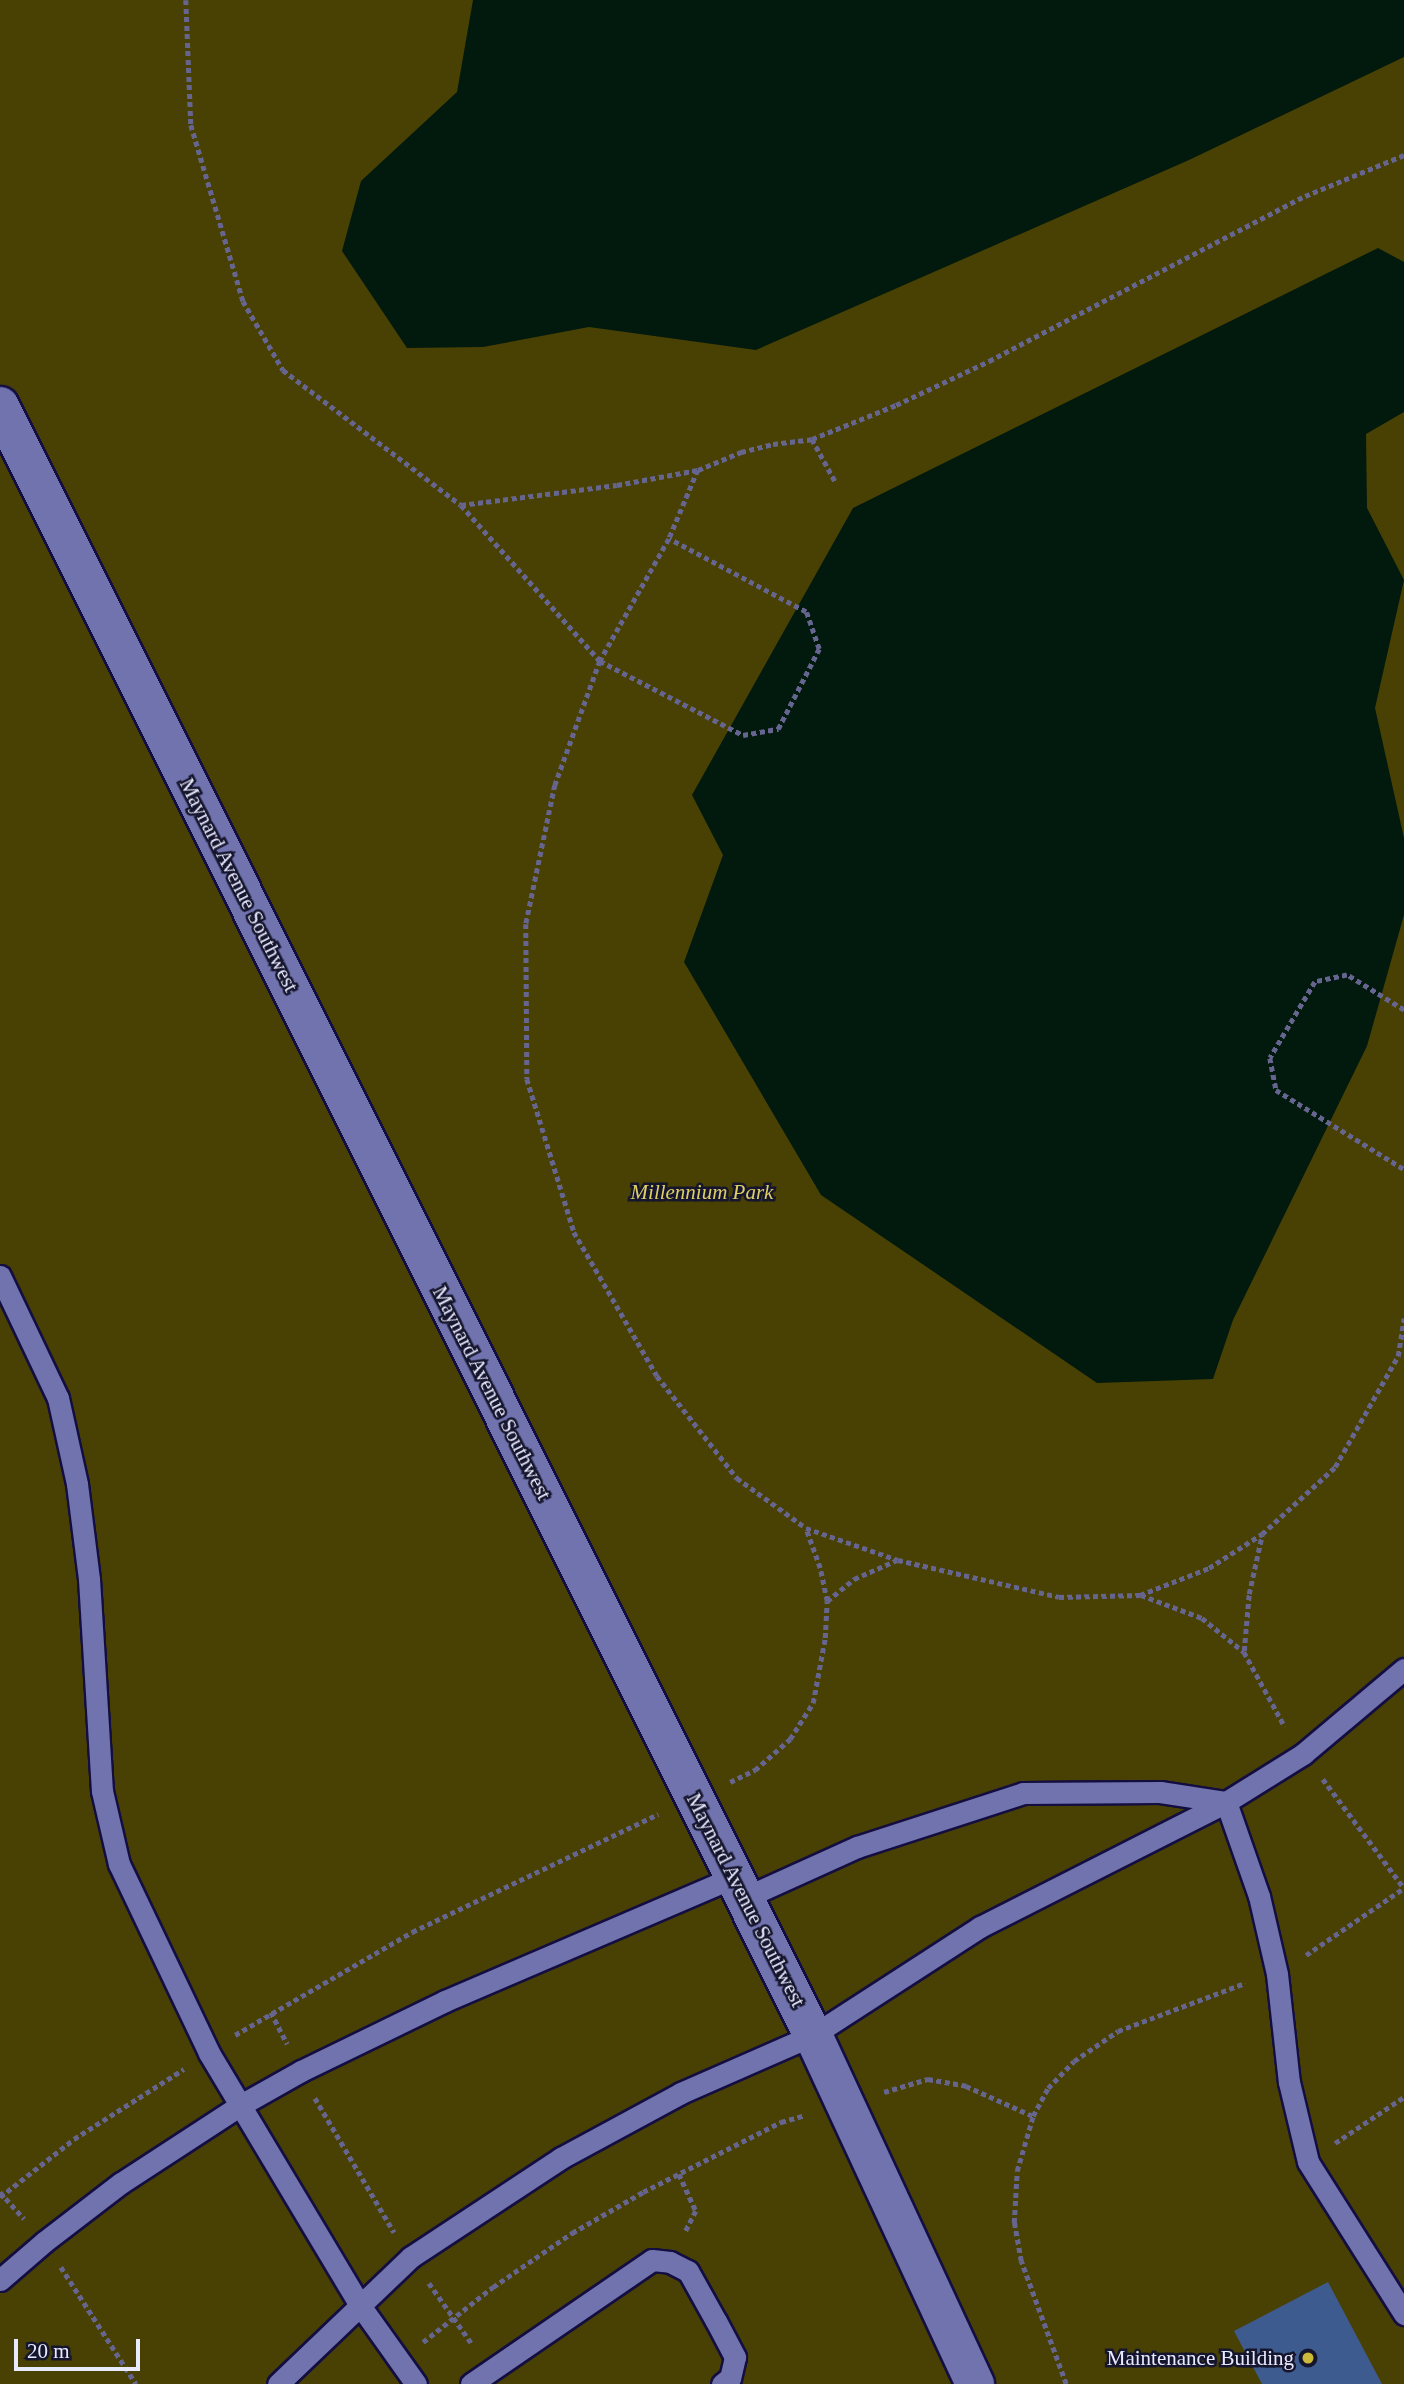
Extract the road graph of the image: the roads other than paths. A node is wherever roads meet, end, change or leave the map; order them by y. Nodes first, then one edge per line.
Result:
1 (0, 406) edge
2 (0, 1276) edge
3 (1404, 1669) edge
4 (1226, 1802) junction
5 (739, 1888) junction
6 (813, 2035) junction
7 (239, 2106) junction
8 (0, 2280) edge
9 (359, 2304) junction
10 (1404, 2314) edge
11 (278, 2384) edge
12 (416, 2384) edge
13 (471, 2384) edge
14 (722, 2384) edge
15 (975, 2384) edge

1 - 5 street, Maynard Avenue Southwest
2 - 7 lane
3 - 4 lane
4 - 5 lane
4 - 6 lane
4 - 10 lane
5 - 6 street, Maynard Avenue Southwest
5 - 7 lane
6 - 9 lane
6 - 15 street, Maynard Avenue Southwest
7 - 8 lane
7 - 9 lane
9 - 11 lane
9 - 12 lane
13 - 14 lane

